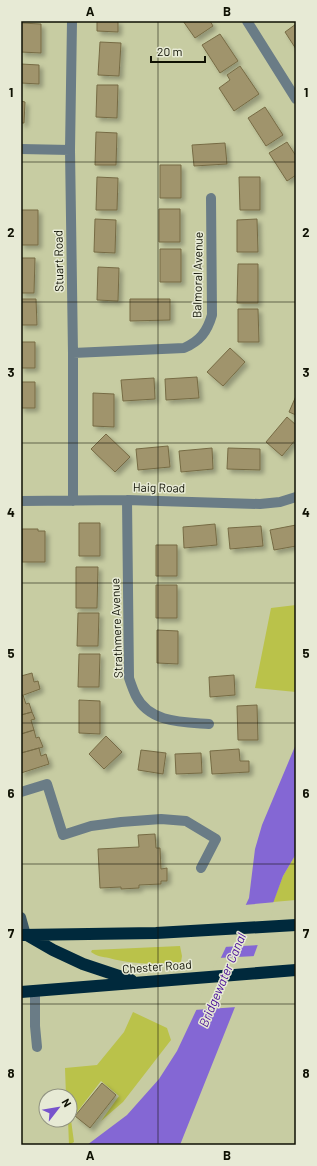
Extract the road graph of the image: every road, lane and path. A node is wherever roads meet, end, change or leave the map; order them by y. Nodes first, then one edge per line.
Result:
1 (72, 21) edge
2 (247, 21) edge
3 (296, 99) edge
4 (21, 149) edge
5 (70, 150) junction
6 (212, 198) dead end
7 (73, 353) junction
8 (296, 497) edge
9 (127, 500) junction
10 (21, 501) edge
11 (73, 501) junction
12 (209, 724) dead end
13 (21, 792) edge
14 (201, 868) dead end
15 (21, 917) edge
16 (295, 925) edge
17 (23, 936) edge
18 (296, 970) edge
19 (138, 983) junction
20 (36, 991) junction
21 (21, 992) edge
22 (38, 1047) dead end

1 - 5 street, Stuart Road
2 - 3 street
4 - 5 street
5 - 7 street, Stuart Road
6 - 7 street, Balmoral Avenue
7 - 11 street, Stuart Road
8 - 9 street, Haig Road
9 - 11 street, Haig Road
9 - 12 street, Strathmere Avenue
10 - 11 street, Haig Road
13 - 14 street
15 - 17 street
16 - 17 highway
17 - 19 highway
18 - 19 highway, Chester Road
19 - 20 highway, Chester Road
20 - 21 highway, Chester Road
20 - 22 street

